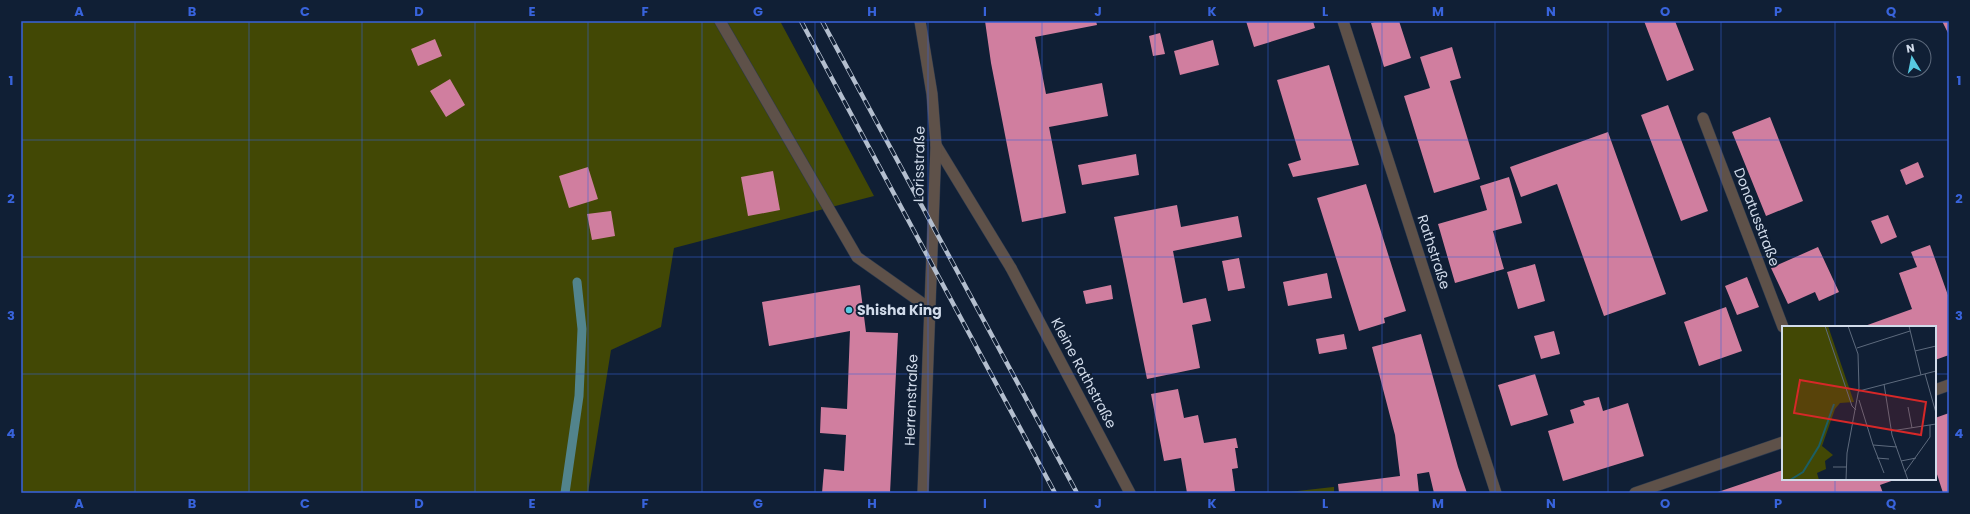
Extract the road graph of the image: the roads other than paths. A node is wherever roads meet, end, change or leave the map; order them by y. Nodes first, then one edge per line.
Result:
1 (720, 21) edge
2 (920, 21) edge
3 (1343, 21) edge
4 (1703, 118) dead end
5 (936, 145) junction
6 (929, 308) junction
7 (1783, 326) edge
8 (1949, 385) edge
9 (1936, 390) edge
10 (1782, 442) edge
11 (922, 493) edge
12 (1130, 493) edge
13 (1496, 493) edge
14 (1635, 493) edge

1 - 6 street
2 - 5 street, Lorisstraße
3 - 13 street, Rathstraße
4 - 7 street, Donatusstraße
5 - 6 street, Lorisstraße
5 - 12 street, Kleine Rathstraße
6 - 11 street, Herrenstraße
8 - 9 street
10 - 14 street

